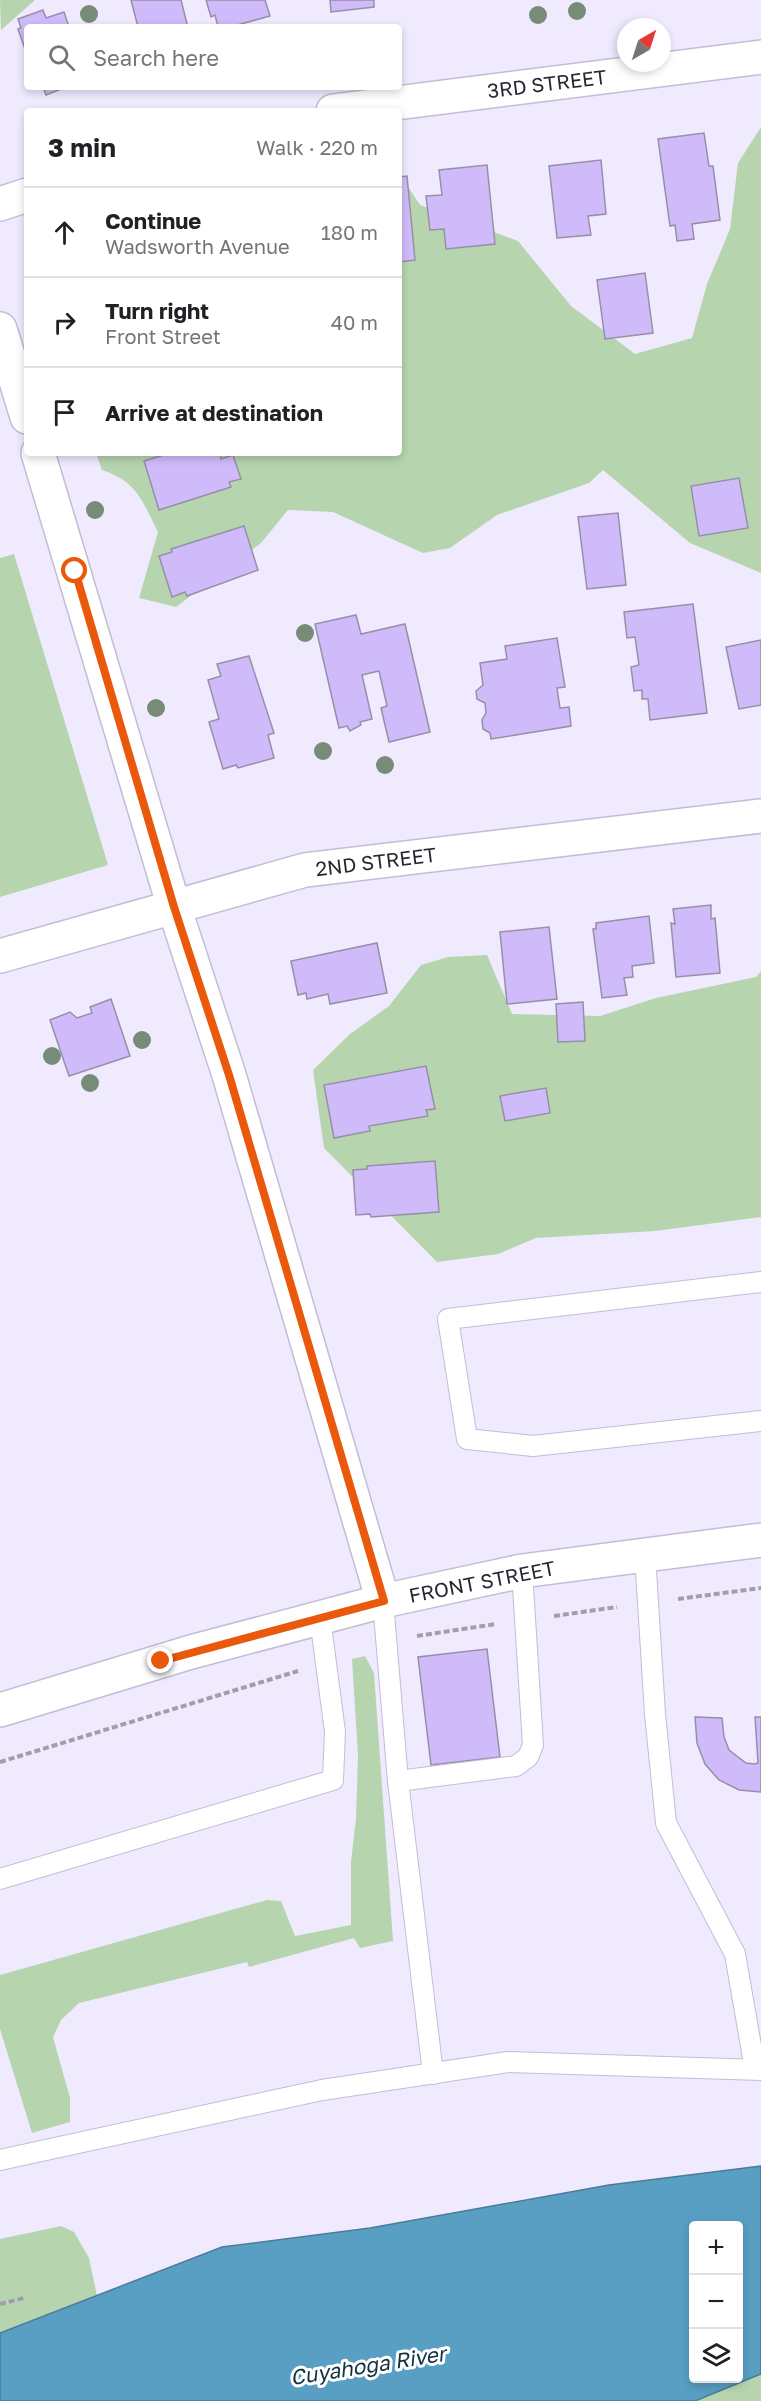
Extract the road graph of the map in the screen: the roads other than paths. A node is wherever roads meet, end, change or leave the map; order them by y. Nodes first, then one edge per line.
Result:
1 (761, 57) edge
2 (357, 108) edge
3 (24, 196) edge
4 (0, 204) edge
5 (0, 329) edge
6 (24, 407) edge
7 (39, 456) edge
8 (761, 816) edge
9 (174, 907) junction
10 (0, 956) edge
11 (761, 1282) edge
12 (761, 1421) edge
13 (761, 1540) edge
14 (645, 1555) junction
15 (522, 1572) junction
16 (384, 1601) junction
17 (320, 1618) junction
18 (0, 1710) edge
19 (398, 1781) junction
20 (0, 1879) edge
21 (758, 2069) edge
22 (433, 2074) junction
23 (0, 2160) edge

1 - 2 street, 3RD STREET
3 - 4 street
5 - 6 street
7 - 9 street
8 - 9 street, 2ND STREET
9 - 10 street, 2ND STREET
9 - 16 street
11 - 12 lane
13 - 14 street, FRONT STREET
14 - 15 street, FRONT STREET
14 - 21 lane
15 - 16 street, FRONT STREET
15 - 19 lane
16 - 17 street, FRONT STREET
16 - 19 lane
17 - 18 street, FRONT STREET
17 - 20 lane
19 - 22 lane
21 - 22 lane
22 - 23 lane

